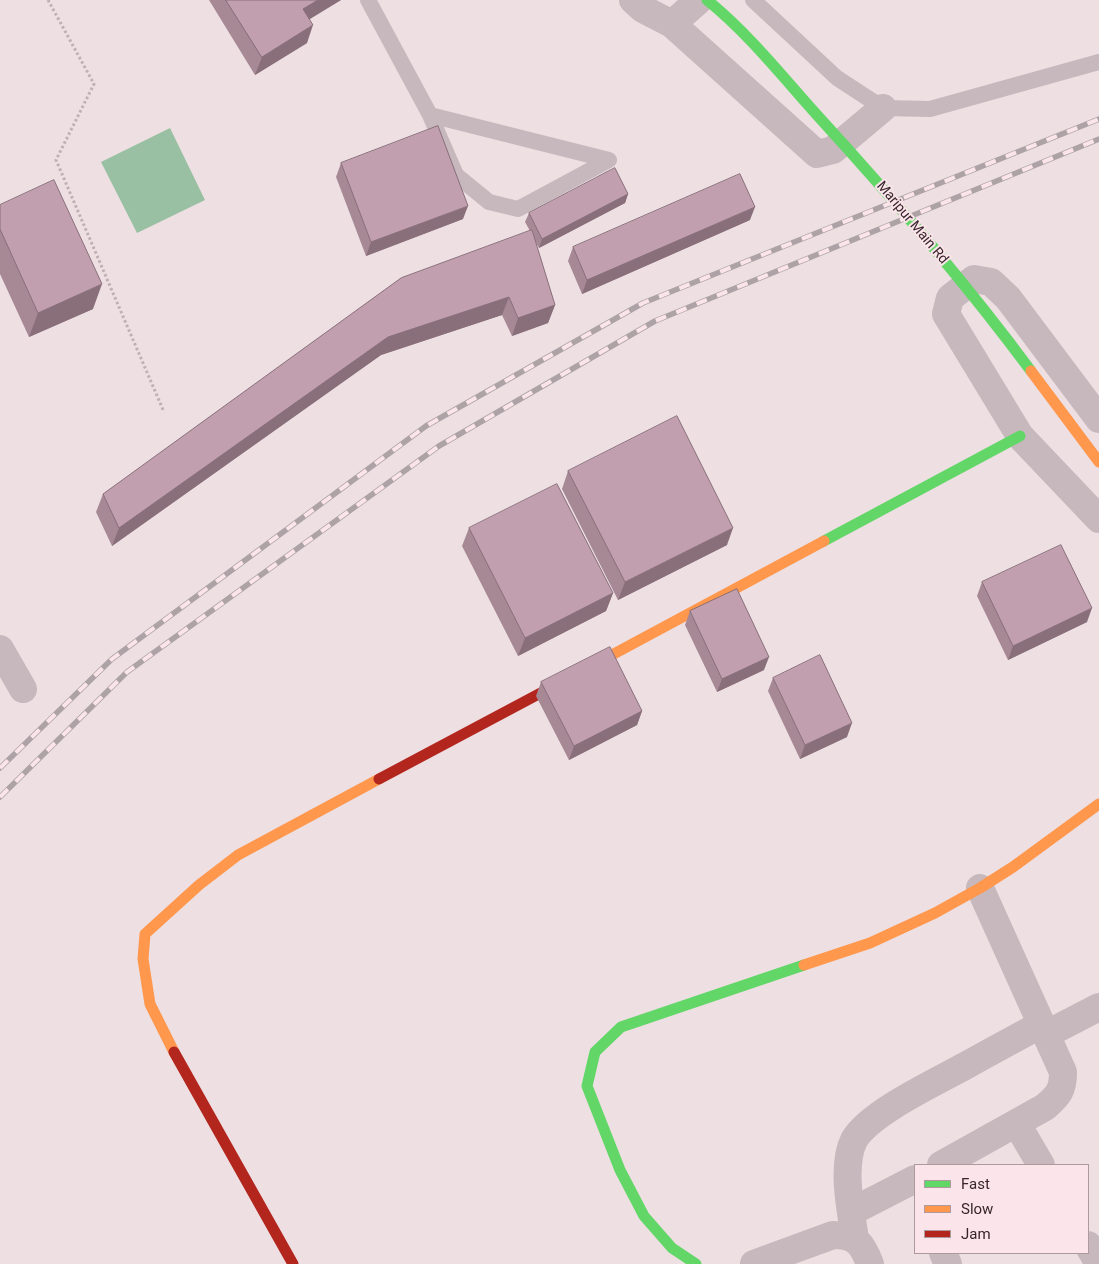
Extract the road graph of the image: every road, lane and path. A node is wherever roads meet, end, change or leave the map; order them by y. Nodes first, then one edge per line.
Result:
1 (48, 0) edge
2 (368, 0) edge
3 (633, 0) edge
4 (699, 0) edge
5 (707, 0) edge
6 (753, 0) edge
7 (672, 24) junction
8 (1099, 62) edge
9 (883, 108) junction
10 (430, 114) junction
11 (164, 412) dead end
12 (1099, 419) edge
13 (1020, 436) junction
14 (1099, 462) edge
15 (1099, 519) edge
16 (0, 649) edge
17 (23, 689) dead end
18 (1099, 804) edge
19 (980, 888) junction
20 (1099, 1007) edge
21 (1044, 1029) junction
22 (1017, 1124) junction
23 (943, 1164) edge
24 (1040, 1164) edge
25 (914, 1180) edge
26 (851, 1212) junction
27 (855, 1239) junction
28 (1089, 1247) edge
29 (293, 1264) edge
30 (696, 1264) edge
31 (754, 1264) edge
32 (870, 1264) edge
33 (1099, 1264) edge

1 - 11 path
2 - 10 lane
3 - 7 street
4 - 7 street
5 - 14 street, Maripur Main Rd
6 - 9 lane
7 - 9 street
8 - 9 lane
10 - 10 lane
12 - 13 street
13 - 15 street
13 - 29 street
16 - 17 street
18 - 19 street
19 - 21 street
19 - 30 street
20 - 21 street
21 - 22 street
21 - 26 street
22 - 23 street
22 - 24 street
25 - 26 street
26 - 27 street
27 - 31 street
27 - 32 street
28 - 33 street

